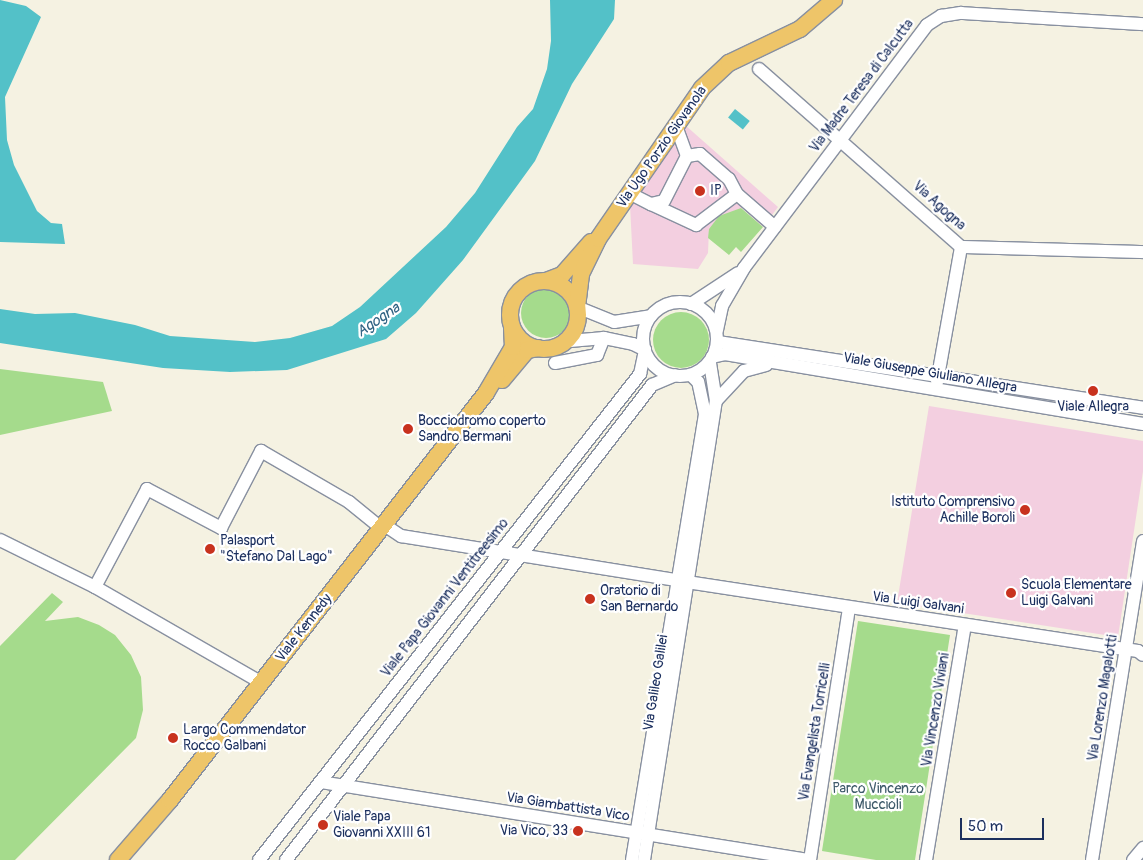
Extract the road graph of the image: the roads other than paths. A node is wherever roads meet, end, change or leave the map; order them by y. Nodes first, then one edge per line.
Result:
1 (834, 0) edge
2 (1143, 24) edge
3 (759, 68) dead end
4 (676, 126) junction
5 (840, 139) junction
6 (687, 156) junction
7 (629, 193) junction
8 (737, 194) junction
9 (651, 204) junction
10 (775, 227) junction
11 (598, 239) junction
12 (962, 247) junction
13 (1143, 252) edge
14 (744, 268) junction
15 (546, 281) junction
16 (691, 304) junction
17 (577, 307) junction
18 (651, 316) junction
19 (512, 327) junction
20 (717, 336) junction
21 (604, 338) junction
22 (567, 340) junction
23 (538, 348) junction
24 (645, 350) junction
25 (711, 360) junction
26 (555, 363) dead end
27 (782, 364) junction
28 (691, 375) junction
29 (938, 375) junction
30 (675, 376) junction
31 (935, 389) junction
32 (486, 393) junction
33 (716, 401) junction
34 (1143, 408) edge
35 (1143, 424) edge
36 (382, 526) junction
37 (0, 540) edge
38 (1143, 541) edge
39 (500, 552) junction
40 (519, 555) junction
41 (682, 581) junction
42 (95, 587) junction
43 (849, 608) junction
44 (965, 625) junction
45 (1126, 650) junction
46 (1143, 655) edge
47 (262, 683) junction
48 (322, 782) junction
49 (344, 786) junction
50 (642, 834) junction
51 (1143, 848) edge
52 (118, 860) edge
53 (259, 860) edge
54 (286, 860) edge
55 (632, 860) edge
56 (644, 860) edge
57 (810, 860) edge
58 (926, 860) edge
59 (1092, 860) edge
60 (1133, 860) edge

1 - 4 main road, Via Ugo Porzio Giovanola
2 - 5 street, Via Madre Teresa di Calcutta
3 - 5 street, Via Agogna
4 - 6 street
4 - 7 main road, Via Ugo Porzio Giovanola
5 - 10 street, Via Madre Teresa di Calcutta
5 - 12 street, Via Agogna
6 - 8 street
6 - 9 street
7 - 9 street
7 - 11 main road, Via Ugo Porzio Giovanola
8 - 9 street
8 - 10 street
10 - 14 street, Via Madre Teresa di Calcutta
11 - 15 main road, Via Ugo Porzio Giovanola
11 - 17 main road, Via Ugo Porzio Giovanola
12 - 13 street, Via Agogna
12 - 29 street
14 - 16 street, Via Madre Teresa di Calcutta
14 - 20 street, Via Madre Teresa di Calcutta
15 - 17 main road
15 - 19 main road
16 - 18 street
16 - 20 street
17 - 18 street
17 - 22 main road
18 - 24 street
19 - 23 main road
19 - 32 main road
20 - 25 street
20 - 29 street, Viale Giuseppe Giuliano Allegra
21 - 22 street
21 - 24 street
21 - 26 street
22 - 23 main road
23 - 32 main road
24 - 30 street
24 - 39 street, Viale Papa Giovanni Ventitreesimo
25 - 27 street, Viale Giuseppe Giuliano Allegra
25 - 28 street
25 - 33 street, Via Galileo Galilei
27 - 31 street, Viale Giuseppe Giuliano Allegra
27 - 33 street
28 - 30 street
28 - 41 street, Via Galileo Galilei
29 - 31 street
29 - 34 street, Viale Giuseppe Giuliano Allegra
30 - 40 street
31 - 35 street, Viale Giuseppe Giuliano Allegra
32 - 36 main road, Viale Kennedy
33 - 41 street, Via Galileo Galilei
36 - 39 street, Via Luigi Galvani
36 - 42 street, Via Luigi Galvani
36 - 47 main road, Viale Kennedy
37 - 42 street
38 - 45 street, Via Lorenzo Magalotti
39 - 40 street, Via Luigi Galvani
39 - 48 street, Viale Papa Giovanni Ventitreesimo
40 - 41 street, Via Luigi Galvani
40 - 49 street
41 - 43 street, Via Luigi Galvani
41 - 50 street, Via Galileo Galilei
42 - 47 street
43 - 44 street, Via Luigi Galvani
43 - 57 street, Via Evangelista Torricelli
44 - 45 street, Via Luigi Galvani
44 - 58 street, Via Vincenzo Viviani
45 - 46 street, Via Luigi Galvani
45 - 59 street, Via Lorenzo Magalotti
47 - 52 main road, Viale Kennedy
48 - 49 street, Via Giambattista Vico
48 - 53 street, Viale Papa Giovanni Ventitreesimo
49 - 50 street, Via Giambattista Vico
49 - 54 street
50 - 55 street, Via Galileo Galilei
50 - 56 street, Via Galileo Galilei
50 - 57 street, Via Giambattista Vico
51 - 60 street

